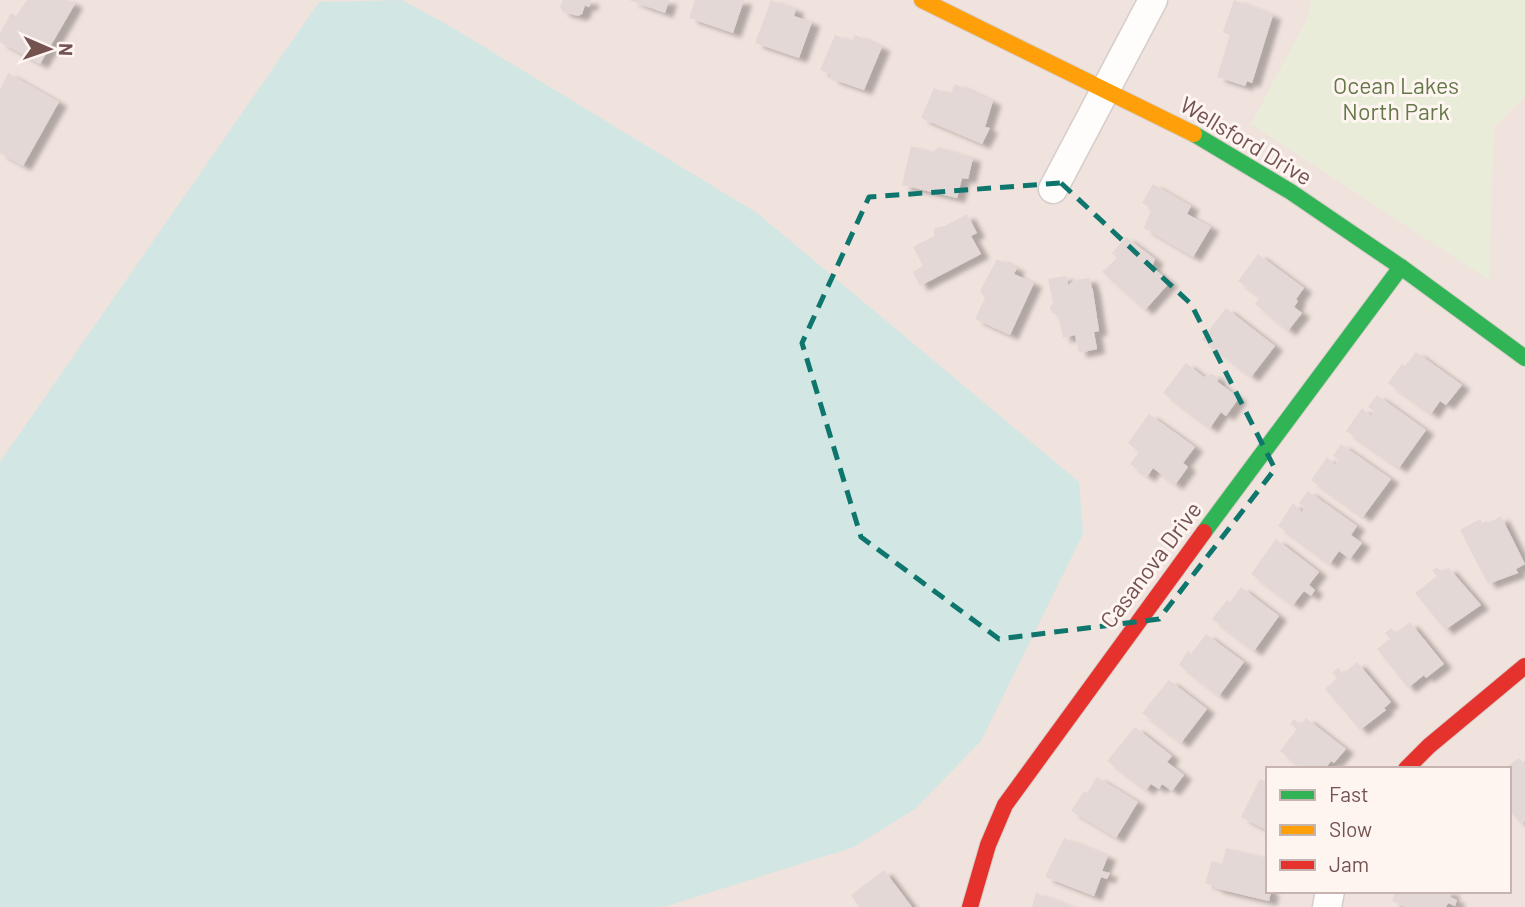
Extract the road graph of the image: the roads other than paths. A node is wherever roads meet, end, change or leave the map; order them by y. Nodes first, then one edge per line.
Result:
1 (922, 0) edge
2 (1153, 0) edge
3 (1107, 90) junction
4 (1053, 189) dead end
5 (1401, 267) junction
6 (1525, 358) edge
7 (1525, 666) edge
8 (1408, 767) edge
9 (970, 907) edge

1 - 3 street, Wellsford Drive
2 - 3 street
3 - 4 street
3 - 5 street, Wellsford Drive
5 - 6 street, Wellsford Drive
5 - 9 street, Casanova Drive
7 - 8 street

